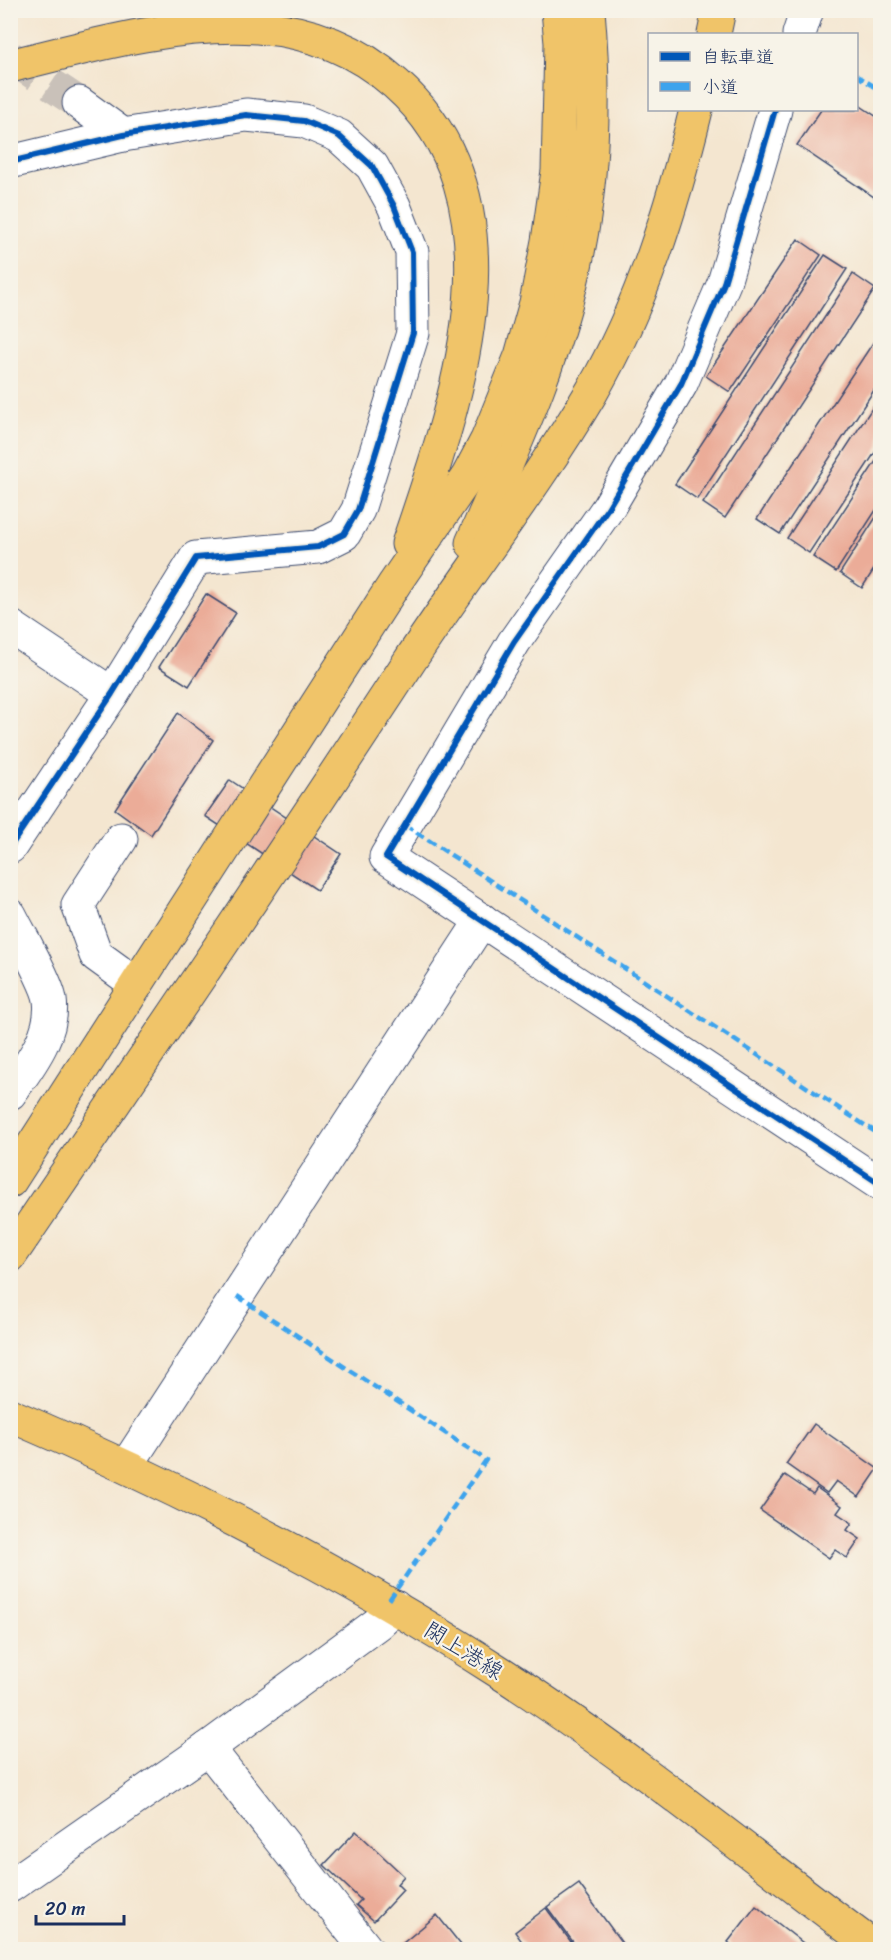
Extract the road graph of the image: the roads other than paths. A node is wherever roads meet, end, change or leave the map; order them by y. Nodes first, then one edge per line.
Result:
1 (558, 10) edge
2 (588, 10) edge
3 (719, 10) edge
4 (807, 10) edge
5 (714, 33) edge
6 (799, 33) edge
7 (10, 66) edge
8 (79, 103) tunnel mouth
9 (696, 111) edge
10 (776, 111) edge
11 (123, 135) junction
12 (10, 162) edge
13 (394, 583) junction
14 (441, 614) junction
15 (10, 626) edge
16 (112, 694) junction
17 (121, 839) dead end
18 (10, 847) edge
19 (10, 915) edge
20 (482, 920) junction
21 (136, 984) junction
22 (10, 1093) edge
23 (10, 1181) edge
24 (880, 1184) edge
25 (10, 1256) edge
26 (10, 1415) edge
27 (127, 1465) junction
28 (395, 1607) junction
29 (208, 1748) junction
30 (10, 1886) edge
31 (367, 1950) edge
32 (878, 1950) edge

1 - 13 main road
2 - 14 main road
3 - 5 main road
4 - 6 street
7 - 13 main road
8 - 11 street
9 - 14 main road
10 - 20 street
11 - 12 street
11 - 16 street
13 - 21 main road
14 - 25 main road
15 - 16 street
16 - 18 street
17 - 21 street
19 - 22 street
20 - 24 street
20 - 27 street
21 - 23 main road
26 - 27 main road, 閖上港線
27 - 28 main road, 閖上港線
28 - 29 street
28 - 32 main road, 閖上港線
29 - 30 street
29 - 31 street

